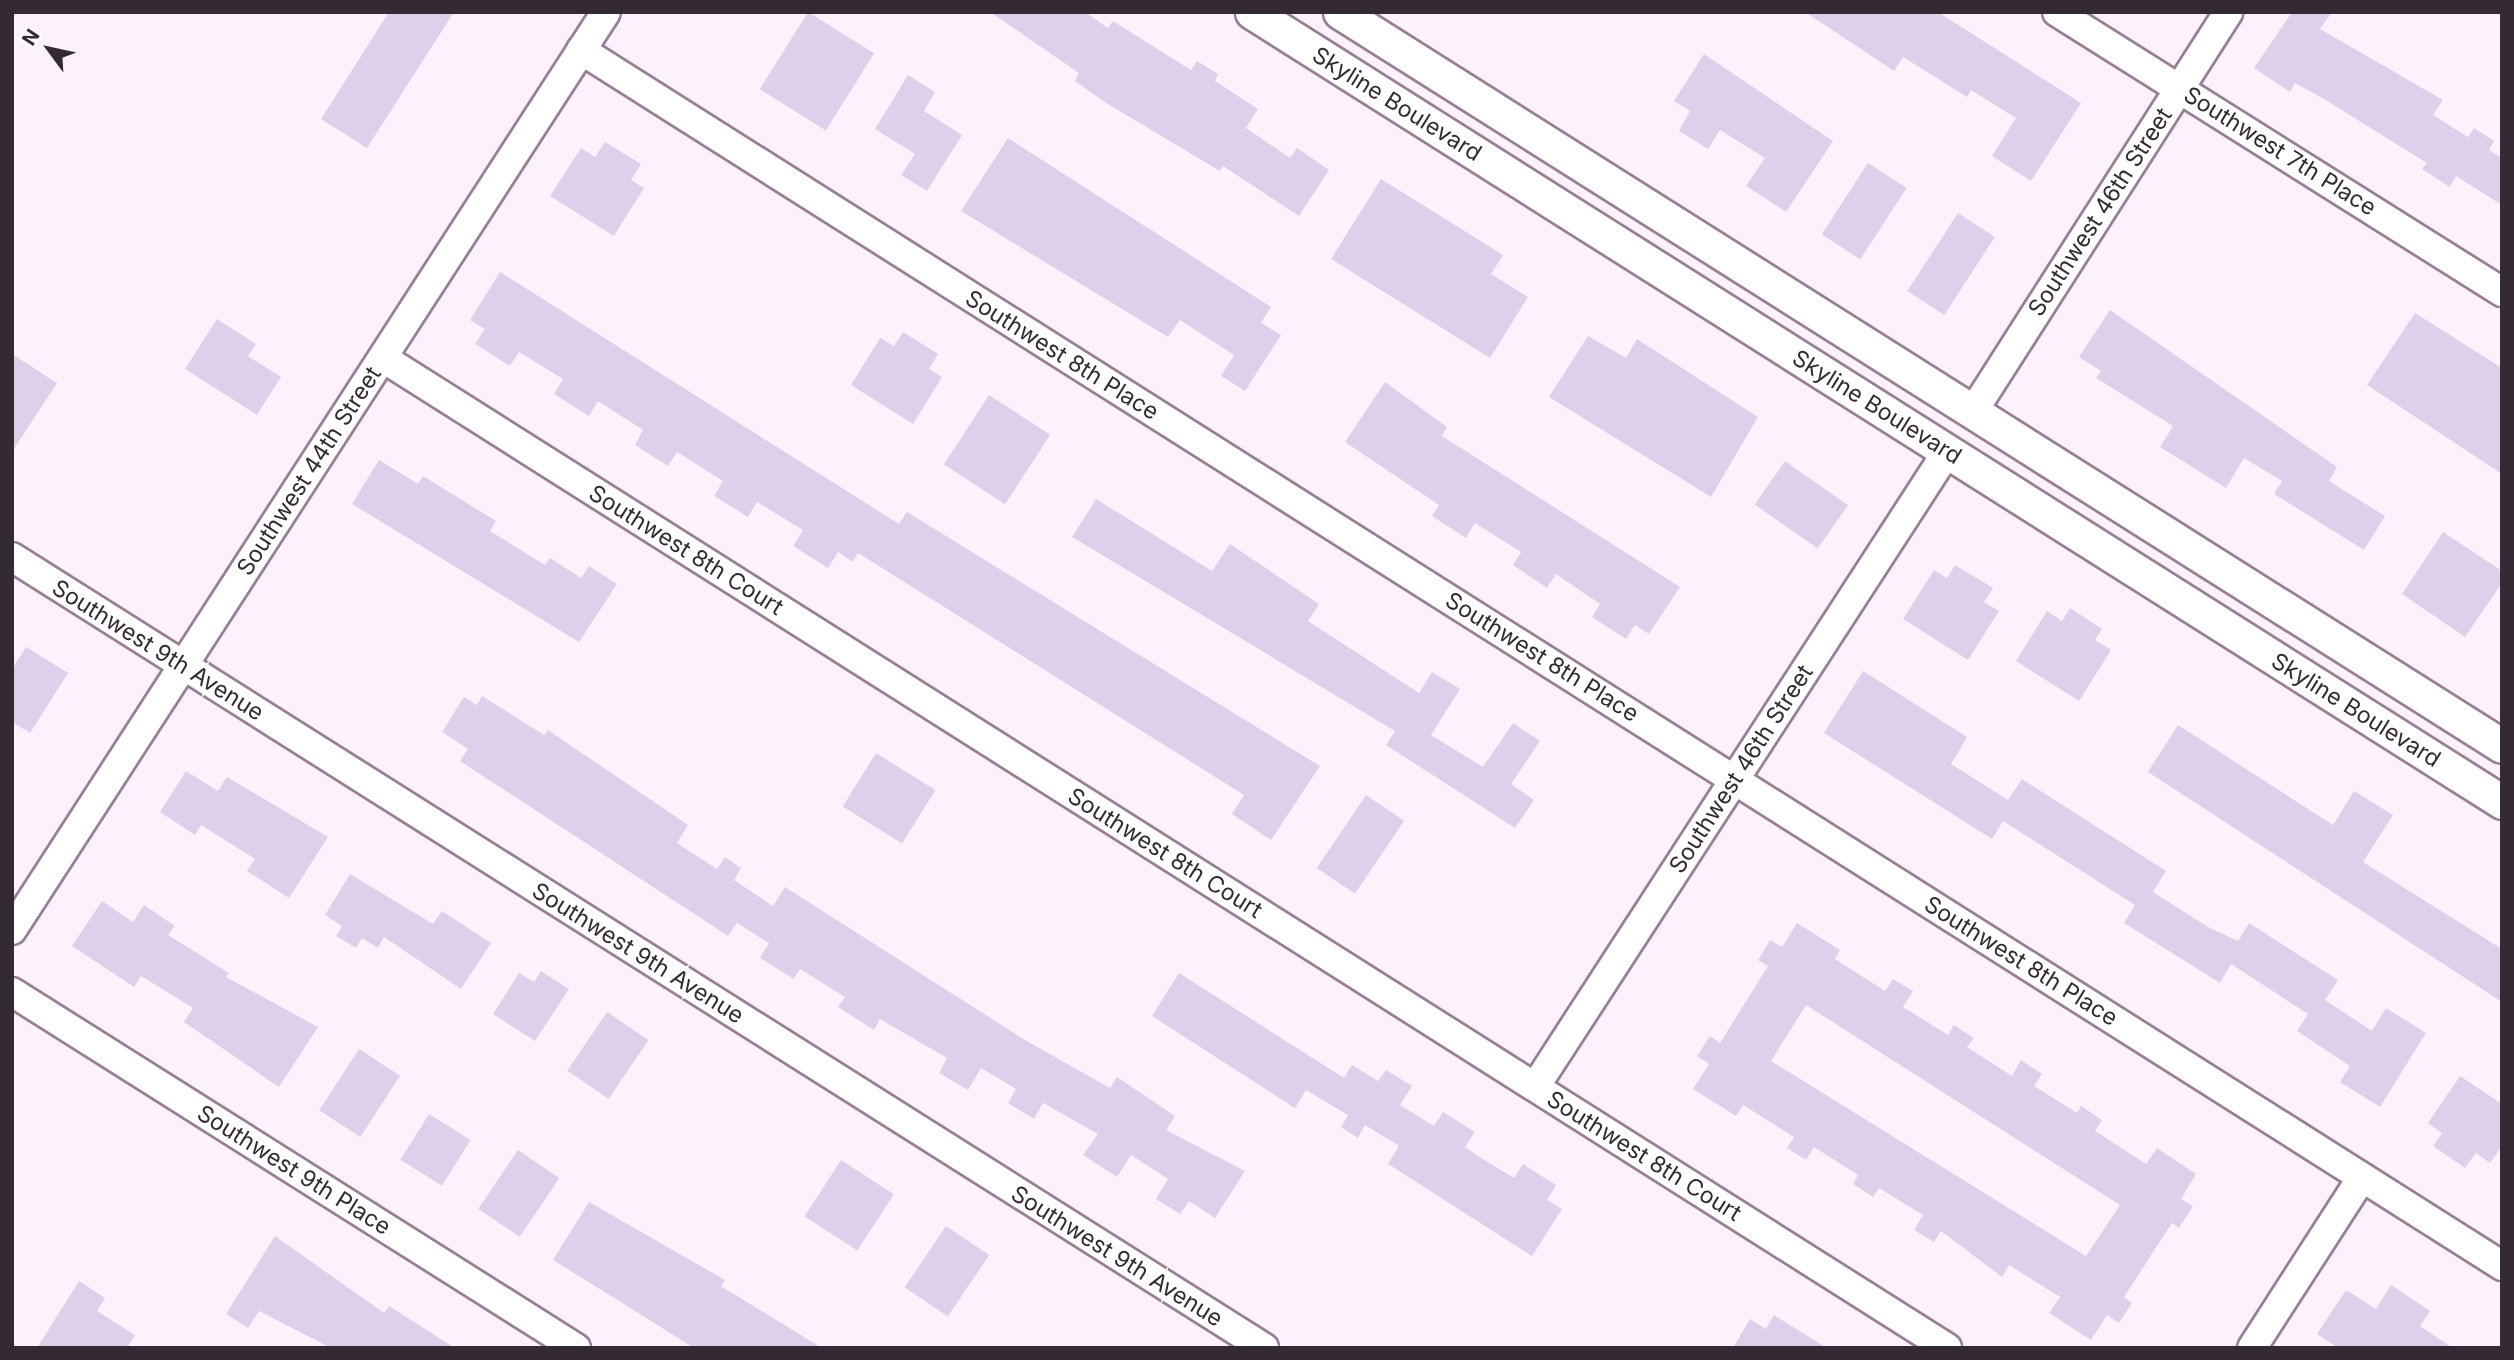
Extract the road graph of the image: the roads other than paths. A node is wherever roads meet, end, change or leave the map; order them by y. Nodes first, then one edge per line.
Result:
1 (606, 12) edge
2 (1252, 12) edge
3 (1339, 12) edge
4 (2057, 12) edge
5 (2228, 12) edge
6 (581, 50) junction
7 (2179, 88) junction
8 (2502, 292) edge
9 (383, 358) junction
10 (1972, 413) junction
11 (1947, 452) junction
12 (12, 557) edge
13 (183, 666) junction
14 (2502, 746) edge
15 (1734, 779) junction
16 (2502, 802) edge
17 (12, 930) edge
18 (12, 992) edge
19 (1535, 1087) junction
20 (2362, 1178) junction
21 (2502, 1266) edge
22 (576, 1348) edge
23 (1264, 1348) edge
24 (1947, 1348) edge
25 (2252, 1348) edge

1 - 6 street, Southwest 44th Street
2 - 11 street, Skyline Boulevard
3 - 10 street, Skyline Boulevard
4 - 7 street, Southwest 7th Place
5 - 7 street, Southwest 46th Street
6 - 9 street, Southwest 44th Street
6 - 15 street, Southwest 8th Place
7 - 8 street, Southwest 7th Place
7 - 10 street, Southwest 46th Street
9 - 13 street, Southwest 44th Street
9 - 19 street, Southwest 8th Court
10 - 11 street
10 - 14 street, Skyline Boulevard
11 - 15 street, Southwest 46th Street
11 - 16 street, Skyline Boulevard
12 - 13 street, Southwest 9th Avenue
13 - 17 street, Southwest 44th Street
13 - 23 street, Southwest 9th Avenue
15 - 19 street, Southwest 46th Street
15 - 20 street, Southwest 8th Place
18 - 22 street, Southwest 9th Place
19 - 24 street, Southwest 8th Court
20 - 21 street, Southwest 8th Place
20 - 25 street

